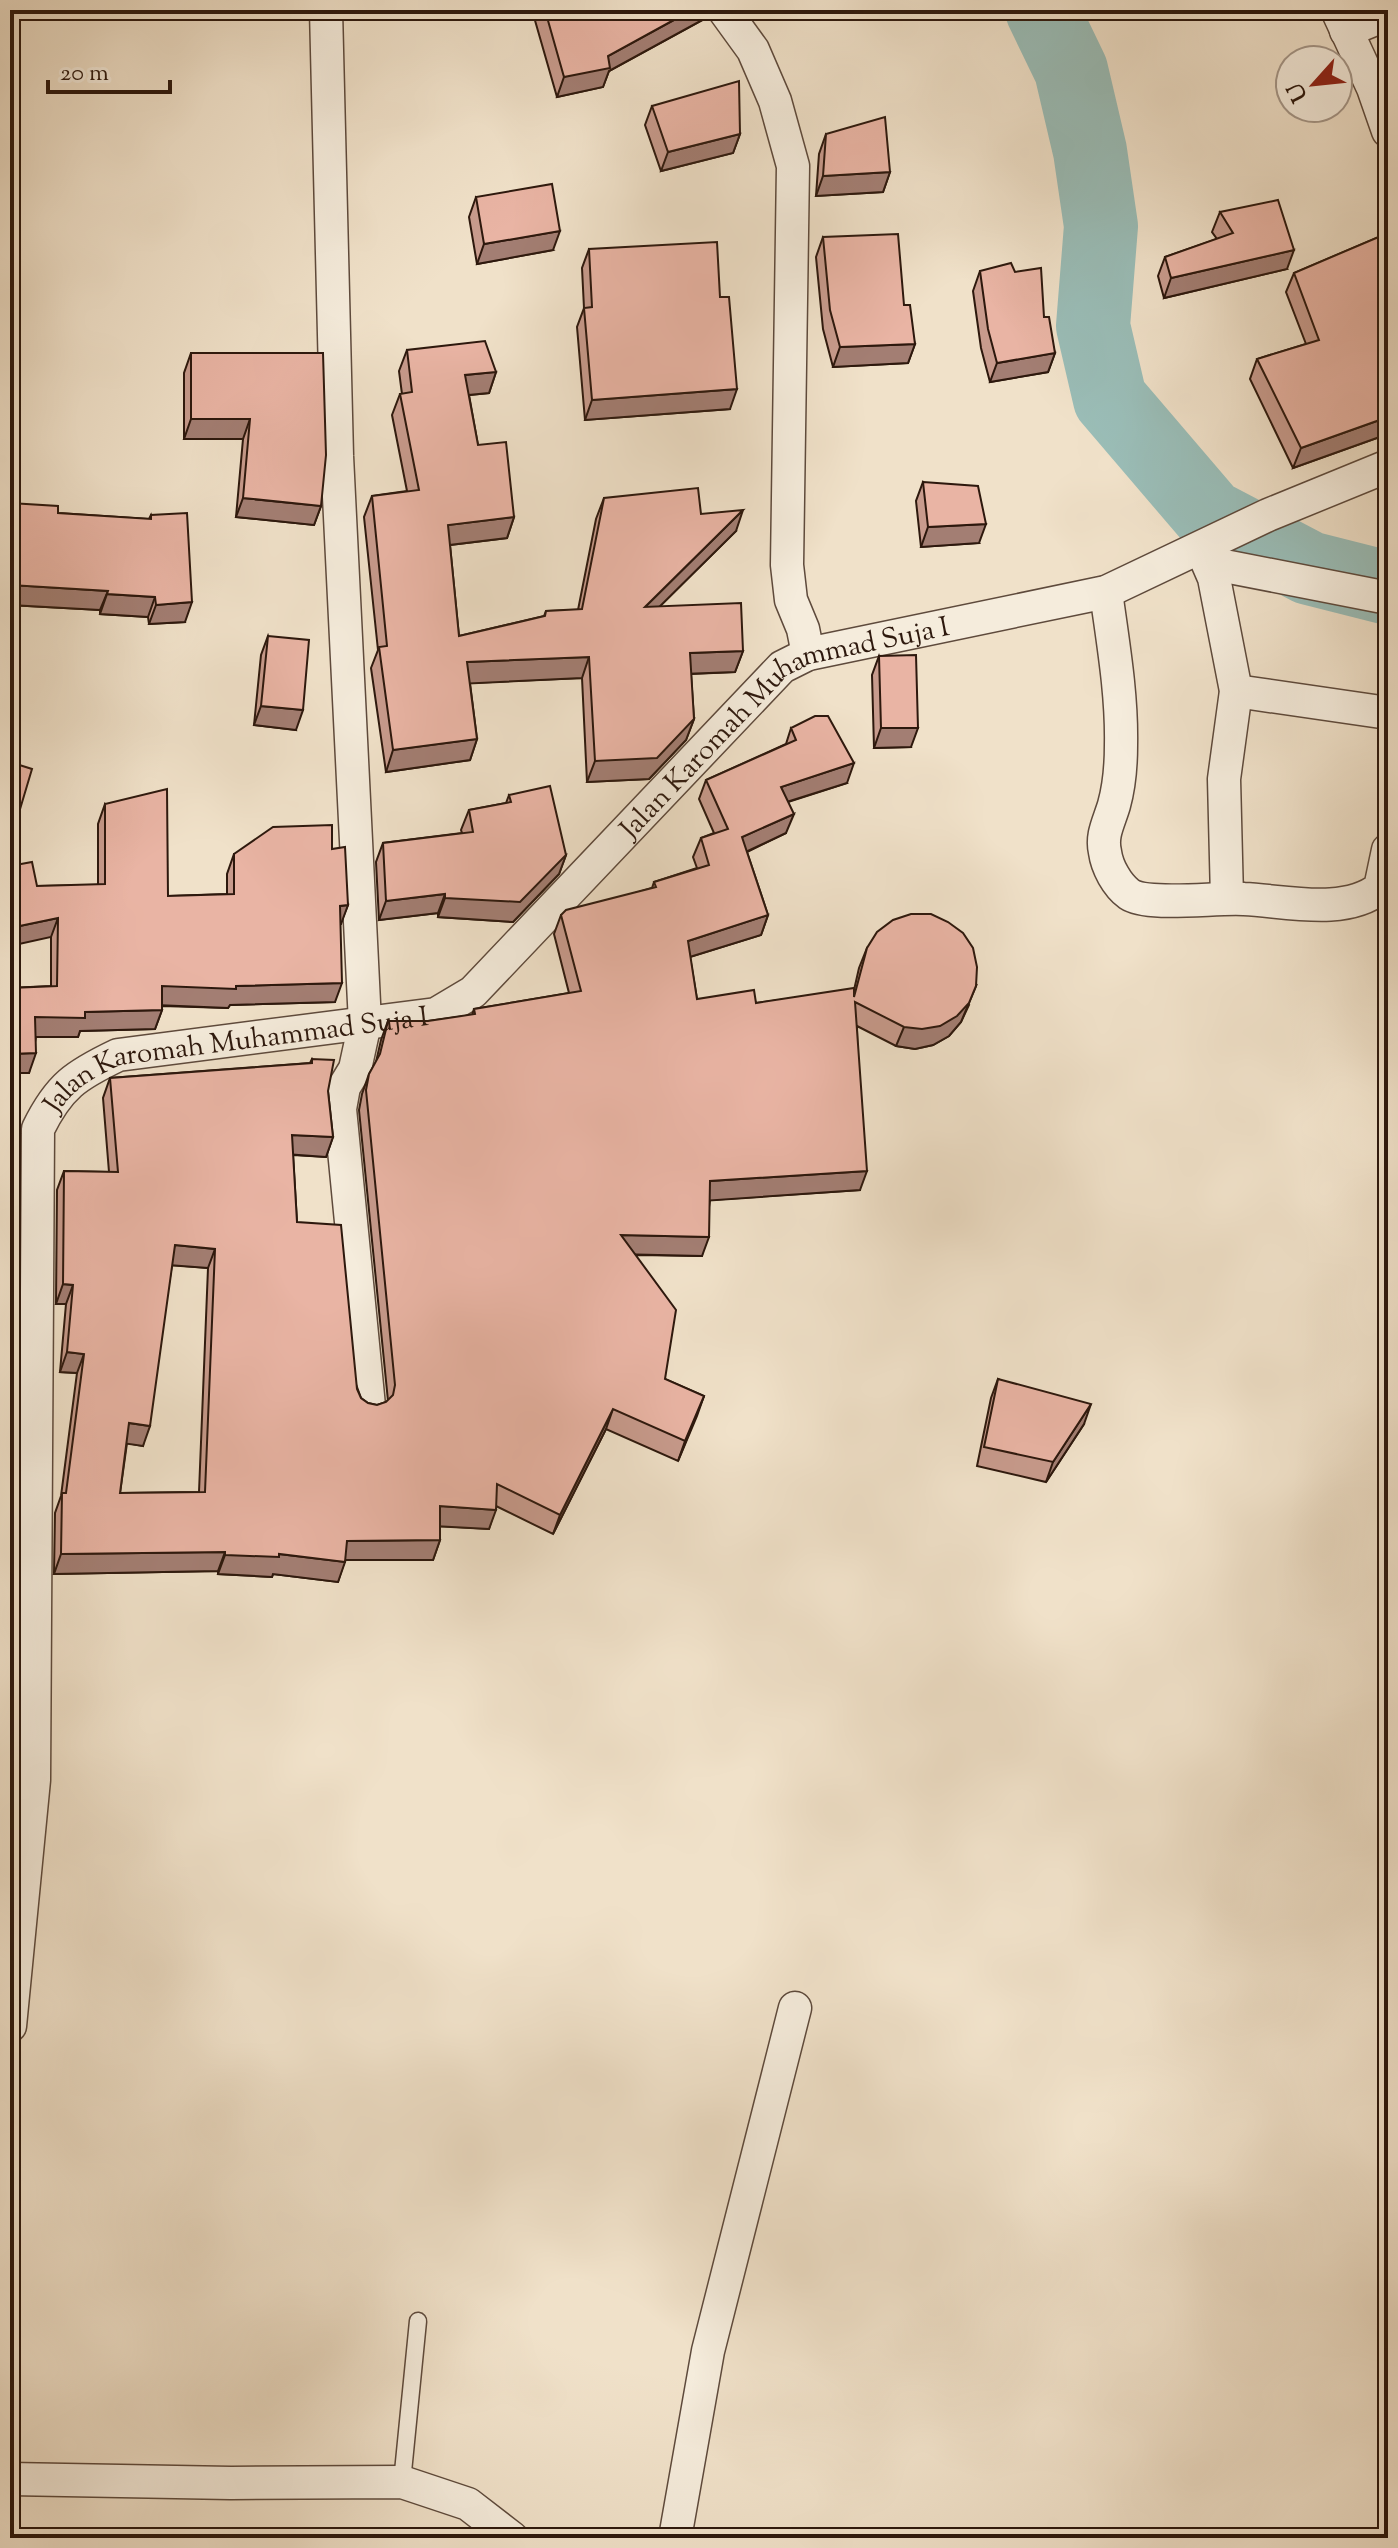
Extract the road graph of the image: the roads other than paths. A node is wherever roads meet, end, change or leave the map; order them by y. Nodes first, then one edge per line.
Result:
1 (326, 10) edge
2 (724, 10) edge
3 (1388, 14) edge
4 (1342, 21) edge
5 (1388, 131) edge
6 (1388, 466) edge
7 (1205, 556) junction
8 (1106, 592) junction
9 (1388, 598) edge
10 (808, 654) junction
11 (1236, 691) junction
12 (1388, 713) edge
13 (1388, 850) edge
14 (1227, 898) junction
15 (365, 1023) junction
16 (369, 1406) edge
17 (795, 2008) dead end
18 (10, 2026) edge
19 (418, 2321) dead end
20 (10, 2479) edge
21 (402, 2482) junction
22 (504, 2535) edge
23 (679, 2538) edge

1 - 15 street
2 - 10 street
3 - 4 street
4 - 5 street
6 - 7 street, Jalan Karomah Muhammad Suja I
7 - 8 street, Jalan Karomah Muhammad Suja I
7 - 9 street
7 - 11 street
8 - 10 street, Jalan Karomah Muhammad Suja I
8 - 14 street
10 - 15 street, Jalan Karomah Muhammad Suja I
11 - 12 street
11 - 14 street
13 - 14 street
15 - 16 street
15 - 18 street, Jalan Karomah Muhammad Suja I
17 - 23 street
19 - 21 lane
20 - 21 street
21 - 22 street

